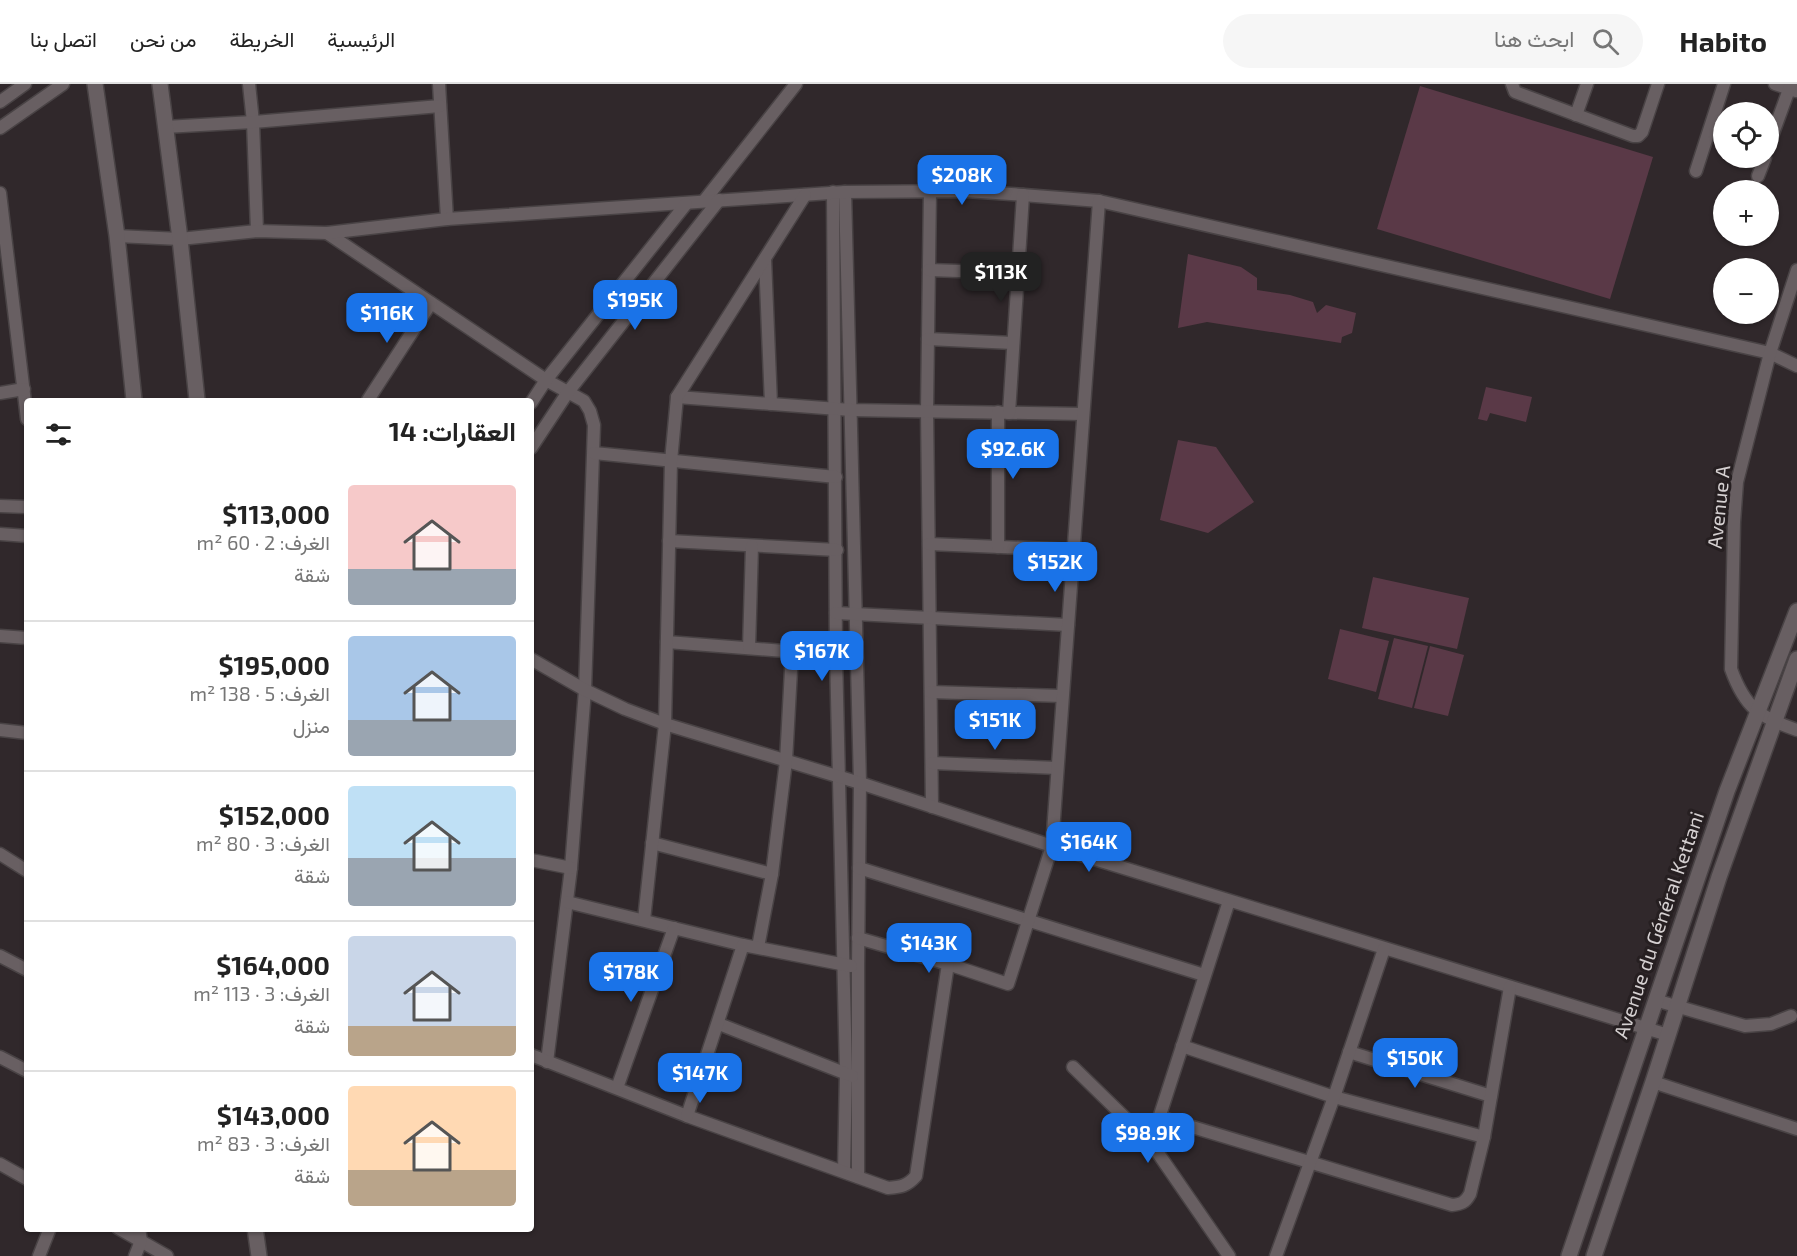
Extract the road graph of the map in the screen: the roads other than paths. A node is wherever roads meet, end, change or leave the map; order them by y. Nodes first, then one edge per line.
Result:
1 (25, 84) edge
2 (63, 84) edge
3 (96, 84) edge
4 (160, 84) edge
5 (249, 84) edge
6 (439, 84) edge
7 (796, 84) edge
8 (1512, 84) edge
9 (1587, 84) edge
10 (1658, 84) edge
11 (1724, 84) edge
12 (1774, 84) edge
13 (1792, 88) edge
14 (0, 102) edge
15 (440, 106) junction
16 (1576, 115) junction
17 (1779, 120) edge
18 (253, 122) junction
19 (165, 127) junction
20 (0, 128) edge
21 (1761, 168) edge
22 (1696, 171) dead end
23 (1758, 176) dead end
24 (930, 191) junction
25 (839, 192) junction
26 (0, 193) edge
27 (805, 195) junction
28 (1023, 195) junction
29 (719, 200) junction
30 (704, 201) junction
31 (1099, 201) junction
32 (686, 204) junction
33 (447, 219) junction
34 (2, 227) edge
35 (257, 231) junction
36 (327, 233) junction
37 (117, 236) junction
38 (180, 239) junction
39 (765, 259) junction
40 (929, 270) junction
41 (1797, 270) edge
42 (1018, 273) junction
43 (431, 303) junction
44 (928, 339) junction
45 (1013, 343) junction
46 (1770, 353) junction
47 (1797, 366) edge
48 (546, 380) junction
49 (24, 388) junction
50 (568, 392) junction
51 (0, 393) edge
52 (677, 397) junction
53 (25, 398) edge
54 (134, 398) edge
55 (197, 398) edge
56 (369, 398) edge
57 (534, 398) edge
58 (771, 404) junction
59 (836, 409) junction
60 (851, 410) junction
61 (927, 411) junction
62 (1003, 412) junction
63 (1083, 414) junction
64 (534, 443) edge
65 (594, 453) junction
66 (671, 461) junction
67 (836, 477) junction
68 (0, 506) edge
69 (24, 507) edge
70 (0, 534) edge
71 (24, 536) edge
72 (669, 541) junction
73 (929, 544) junction
74 (752, 546) junction
75 (998, 547) junction
76 (837, 550) junction
77 (1073, 550) junction
78 (1797, 611) edge
79 (836, 613) junction
80 (856, 614) junction
81 (930, 617) junction
82 (1068, 625) junction
83 (0, 636) edge
84 (24, 638) edge
85 (667, 642) junction
86 (749, 648) junction
87 (792, 652) junction
88 (836, 656) junction
89 (1797, 659) edge
90 (534, 662) edge
91 (585, 690) junction
92 (931, 692) junction
93 (1062, 696) junction
94 (1756, 713) junction
95 (1774, 722) junction
96 (665, 724) junction
97 (0, 730) edge
98 (1797, 730) edge
99 (24, 733) edge
100 (786, 761) junction
101 (932, 763) junction
102 (1057, 768) junction
103 (840, 777) junction
104 (860, 783) junction
105 (932, 807) junction
106 (652, 843) junction
107 (1052, 846) junction
108 (0, 854) edge
109 (534, 861) edge
110 (571, 868) junction
111 (859, 868) junction
112 (24, 869) edge
113 (772, 874) junction
114 (1229, 901) junction
115 (567, 902) junction
116 (644, 920) junction
117 (1029, 920) junction
118 (674, 928) junction
119 (858, 938) junction
120 (744, 945) junction
121 (758, 947) junction
122 (1384, 949) junction
123 (0, 956) edge
124 (844, 964) junction
125 (948, 964) junction
126 (858, 967) junction
127 (24, 968) edge
128 (1204, 975) junction
129 (1510, 987) junction
130 (1655, 1000) junction
131 (1677, 1007) junction
132 (1795, 1018) edge
133 (719, 1024) junction
134 (1645, 1029) junction
135 (1668, 1035) junction
136 (1182, 1046) junction
137 (1349, 1053) junction
138 (534, 1056) edge
139 (0, 1057) edge
140 (547, 1062) junction
141 (1073, 1067) dead end
142 (24, 1069) edge
143 (852, 1076) junction
144 (1653, 1082) junction
145 (616, 1088) junction
146 (1334, 1096) junction
147 (1491, 1096) junction
148 (687, 1116) junction
149 (1159, 1117) junction
150 (1797, 1129) edge
151 (1484, 1137) junction
152 (1151, 1143) junction
153 (1309, 1163) junction
154 (0, 1164) edge
155 (844, 1171) junction
156 (24, 1177) edge
157 (858, 1177) junction
158 (48, 1232) edge
159 (256, 1232) edge
160 (140, 1235) edge
161 (39, 1256) edge
162 (135, 1256) edge
163 (167, 1256) edge
164 (260, 1256) edge
165 (1229, 1256) edge
166 (1276, 1256) edge
167 (1569, 1256) edge
168 (1594, 1256) edge

1 - 14 street
2 - 20 street
3 - 37 street
4 - 19 street
5 - 18 street
6 - 15 street
7 - 30 street
8 - 16 street
9 - 16 street
10 - 16 street
11 - 22 street
12 - 13 street
13 - 17 street
15 - 18 street
15 - 33 street
18 - 19 street
18 - 35 street
19 - 38 street
21 - 23 street
24 - 25 street
24 - 28 street
24 - 40 street
25 - 27 street
25 - 59 street
25 - 60 street
26 - 34 street
27 - 29 street
27 - 39 street
28 - 31 street
28 - 42 street
29 - 30 street
29 - 50 street
30 - 32 street
31 - 46 street
31 - 63 street
32 - 33 street
32 - 48 street
33 - 36 street
34 - 49 street
35 - 36 street
35 - 38 street
36 - 43 street
37 - 38 street
37 - 54 street
38 - 55 street
39 - 52 street
39 - 58 street
40 - 42 street
40 - 44 street
41 - 46 street, Avenue A
42 - 45 street
43 - 48 street
43 - 56 street
44 - 45 street
44 - 61 street
45 - 62 street
46 - 47 street
46 - 94 street, Avenue A
48 - 50 street
48 - 57 street
49 - 51 street
49 - 53 street
50 - 64 street
50 - 65 street
52 - 58 street
52 - 66 street
58 - 59 street
59 - 60 street
59 - 67 street
60 - 61 street
60 - 80 street
61 - 62 street
61 - 73 street
62 - 63 street
62 - 75 street
63 - 77 street
65 - 66 street
65 - 91 street
66 - 67 street
66 - 72 street
67 - 76 street
68 - 69 street
70 - 71 street
72 - 74 street
72 - 85 street
73 - 75 street
73 - 81 street
74 - 76 street
74 - 86 street
75 - 77 street
76 - 79 street
77 - 82 street
78 - 94 street, Avenue du Général Kettani
79 - 80 street
79 - 88 street
80 - 81 street
80 - 104 street
81 - 82 street
81 - 92 street
82 - 93 street
83 - 84 street
85 - 86 street
85 - 96 street
86 - 87 street
87 - 88 street
87 - 100 street
88 - 103 street
89 - 95 street, Avenue du Général Kettani
90 - 91 street
91 - 96 street
91 - 110 street
92 - 93 street
92 - 101 street
93 - 102 street
94 - 95 street
94 - 130 street, Avenue du Général Kettani
95 - 98 street
95 - 131 street, Avenue du Général Kettani
96 - 100 street
96 - 106 street
97 - 99 street
100 - 103 street
100 - 113 street
101 - 102 street
101 - 105 street
102 - 107 street
103 - 104 street
103 - 124 street
104 - 105 street
104 - 111 street
105 - 107 street
106 - 113 street
106 - 116 street
107 - 114 street
107 - 117 street
108 - 112 street
109 - 110 street
110 - 115 street
111 - 117 street
111 - 119 street
113 - 121 street
114 - 122 street
114 - 128 street
115 - 116 street
115 - 140 street
116 - 118 street
117 - 125 street
117 - 128 street
118 - 120 street
118 - 145 street
119 - 125 street
119 - 126 street
120 - 121 street
120 - 133 street
121 - 124 street
122 - 129 street
122 - 137 street
123 - 127 street
124 - 126 street
124 - 143 street
125 - 157 street
126 - 143 street
128 - 136 street
129 - 134 street
129 - 147 street
130 - 131 street
130 - 134 street, Avenue du Général Kettani
131 - 132 street
131 - 135 street, Avenue du Général Kettani
133 - 143 street
133 - 148 street
134 - 135 street
134 - 167 street, Avenue du Général Kettani
135 - 144 street, Avenue du Général Kettani
136 - 146 street
136 - 149 street
137 - 146 street
137 - 147 street
138 - 140 street
139 - 142 street
140 - 145 street
141 - 152 street
143 - 155 street
143 - 157 street
144 - 150 street
144 - 168 street, Avenue du Général Kettani
145 - 148 street
146 - 151 street
146 - 153 street
147 - 151 street
148 - 155 street
149 - 152 street
149 - 153 street
151 - 153 street
152 - 165 street
153 - 166 street
154 - 156 street
155 - 157 street
158 - 161 street
159 - 164 street
160 - 162 street
160 - 163 street

